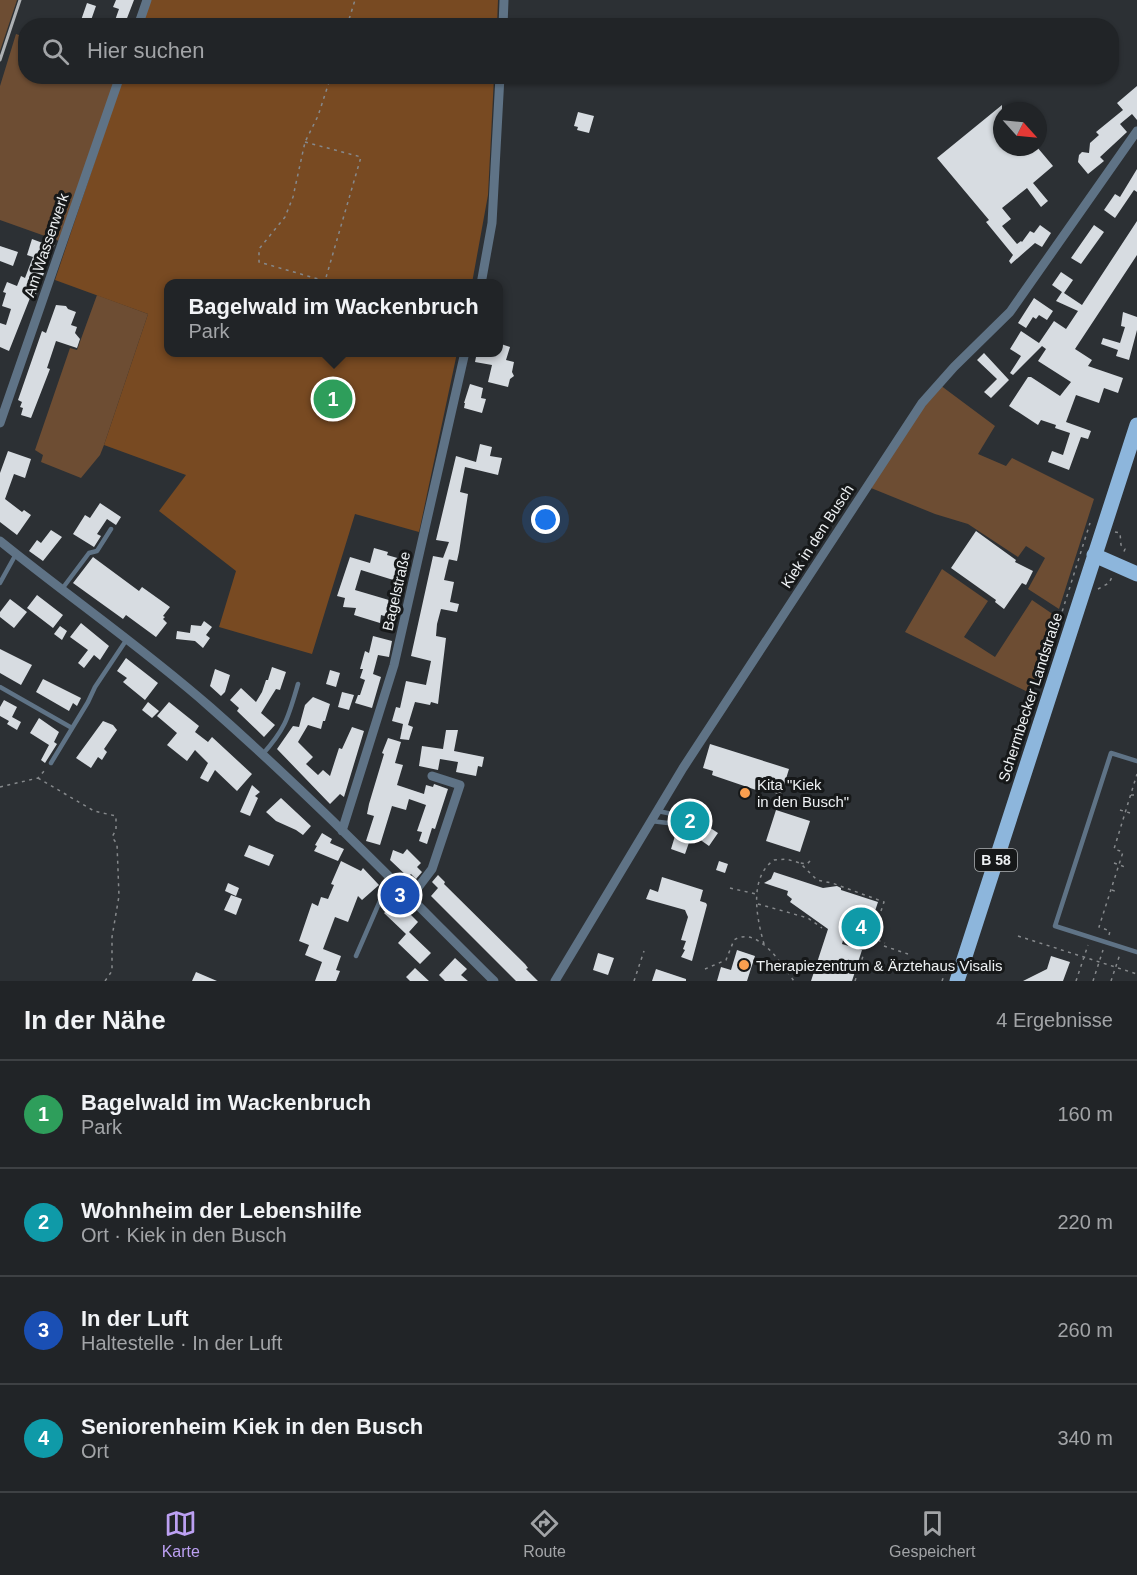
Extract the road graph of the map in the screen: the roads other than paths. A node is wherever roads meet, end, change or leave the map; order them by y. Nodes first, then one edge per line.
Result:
1 (147, 0) edge
2 (504, 0) edge
3 (141, 18) edge
4 (503, 18) edge
5 (117, 84) edge
6 (500, 84) edge
7 (1137, 131) edge
8 (481, 279) edge
9 (464, 357) edge
10 (0, 423) edge
11 (1137, 425) edge
12 (111, 529) dead end
13 (0, 541) edge
14 (16, 554) junction
15 (1094, 555) junction
16 (1137, 574) edge
17 (0, 583) edge
18 (62, 589) junction
19 (127, 639) junction
20 (298, 684) dead end
21 (0, 687) edge
22 (72, 728) junction
23 (262, 755) junction
24 (1137, 761) edge
25 (51, 763) road end
26 (432, 776) dead end
27 (460, 785) junction
28 (472, 786) dead end
29 (657, 811) junction
30 (651, 821) junction
31 (342, 831) junction
32 (390, 878) junction
33 (410, 898) junction
34 (1137, 952) edge
35 (356, 956) dead end
36 (494, 981) edge
37 (555, 981) edge
38 (957, 981) edge

1 - 3 street
2 - 4 street
5 - 10 street, Am Wasserwerk
6 - 8 street
7 - 29 street, Kiek in den Busch
9 - 31 street, Bagelstraße
11 - 15 main road, Schermbecker Landstraße
12 - 18 lane
13 - 14 street
14 - 17 lane
14 - 18 street
15 - 16 main road
15 - 38 main road, Schermbecker Landstraße / B 58
18 - 19 street
19 - 22 lane
19 - 23 street
20 - 23 lane
21 - 22 lane
22 - 25 lane
23 - 31 street
24 - 34 lane
26 - 27 street
27 - 28 street
27 - 33 street
29 - 30 street, Kiek in den Busch
29 - 30 lane
30 - 37 street, Kiek in den Busch
31 - 32 street
32 - 33 street
32 - 35 lane
33 - 36 street

